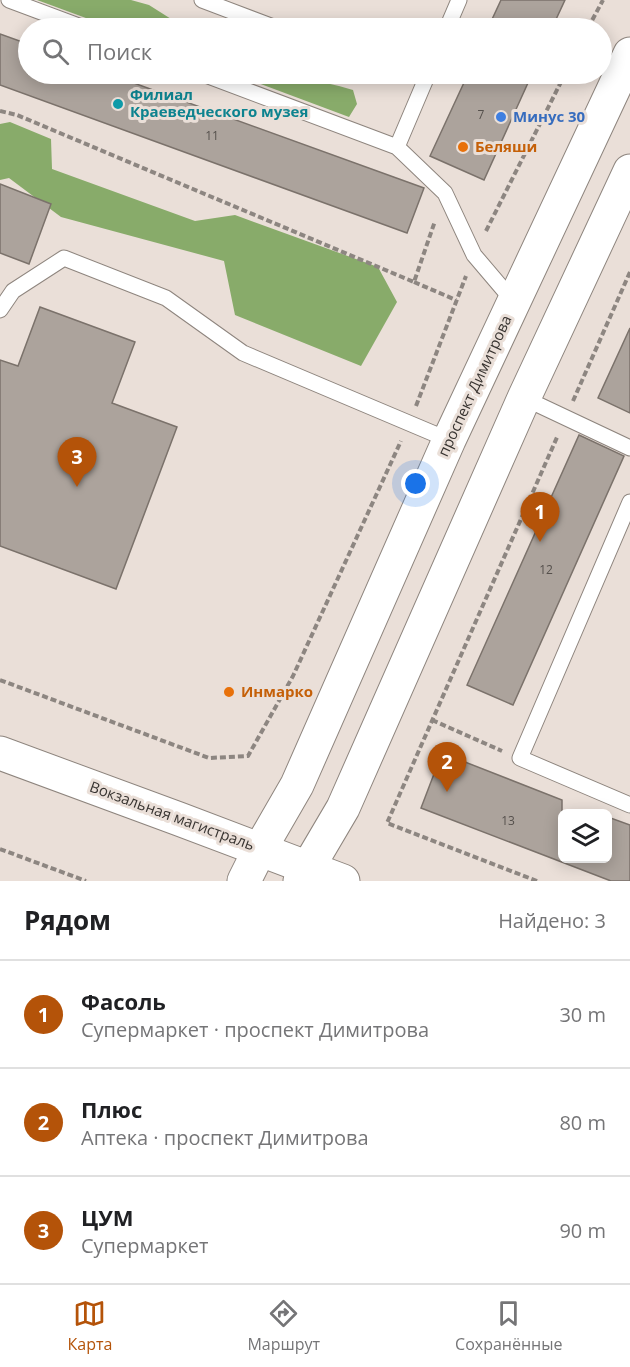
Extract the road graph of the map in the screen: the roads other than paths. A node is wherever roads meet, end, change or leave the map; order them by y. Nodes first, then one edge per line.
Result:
1 (9, 0) edge
2 (459, 0) edge
3 (205, 1) edge
4 (57, 18) edge
5 (250, 18) edge
6 (451, 18) edge
7 (630, 54) edge
8 (230, 84) edge
9 (424, 84) edge
10 (397, 147) junction
11 (630, 172) edge
12 (514, 302) junction
13 (0, 310) edge
14 (524, 398) junction
15 (449, 440) junction
16 (630, 448) edge
17 (630, 502) edge
18 (0, 753) edge
19 (630, 805) edge
20 (260, 849) junction
21 (303, 874) edge
22 (244, 881) edge
23 (343, 881) edge

1 - 4 lane
2 - 6 lane
3 - 5 lane
7 - 12 main road, проспект Димитрова
8 - 10 lane
9 - 10 lane
10 - 12 lane
11 - 14 main road
12 - 15 main road, проспект Димитрова
13 - 15 lane
14 - 16 lane
14 - 21 main road
15 - 20 main road, проспект Димитрова
17 - 19 lane
18 - 20 main road, Вокзальная магистраль
20 - 21 main road, Вокзальная магистраль
20 - 22 main road, проспект Димитрова
21 - 23 main road, Вокзальная магистраль

